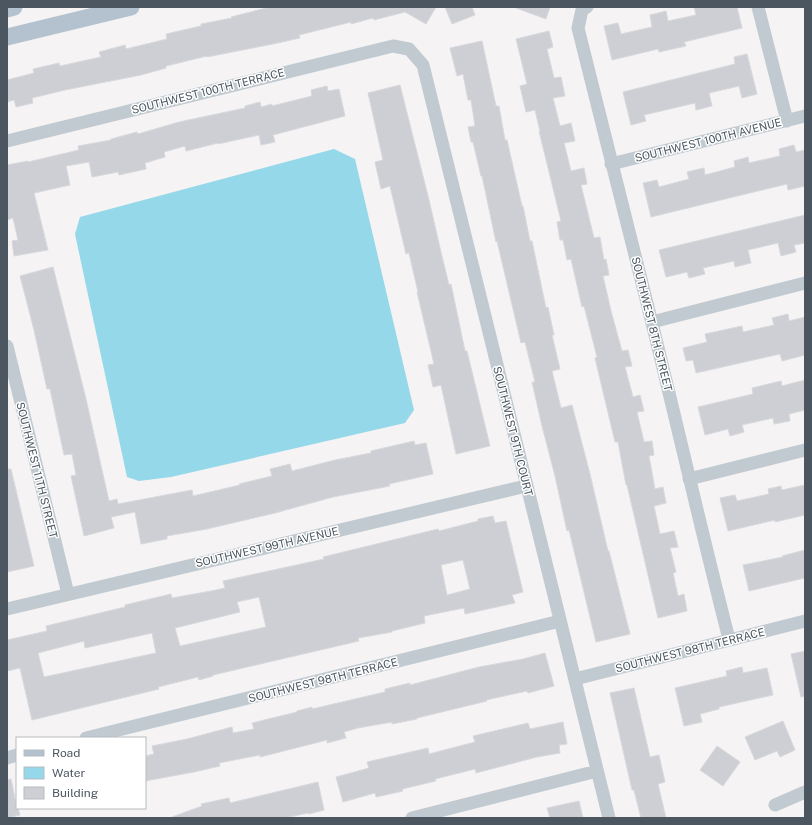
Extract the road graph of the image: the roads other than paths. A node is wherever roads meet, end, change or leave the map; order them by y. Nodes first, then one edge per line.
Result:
1 (14, 7) edge
2 (131, 7) edge
3 (758, 7) edge
4 (584, 8) edge
5 (7, 9) edge
6 (7, 38) edge
7 (409, 49) joint
8 (805, 116) edge
9 (787, 121) junction
10 (7, 141) edge
11 (611, 164) junction
12 (805, 283) edge
13 (652, 322) junction
14 (7, 346) edge
15 (805, 450) edge
16 (689, 479) junction
17 (526, 486) junction
18 (68, 594) junction
19 (7, 609) edge
20 (560, 621) junction
21 (805, 621) edge
22 (728, 639) junction
23 (575, 679) junction
24 (90, 737) edge
25 (597, 771) junction
26 (805, 792) edge
27 (775, 805) dead end
28 (412, 818) edge
29 (609, 818) edge

1 - 5 main road
2 - 6 main road
3 - 9 street
4 - 11 street, SOUTHWEST 8TH STREET
7 - 10 street, SOUTHWEST 100TH TERRACE
7 - 17 street, SOUTHWEST 9TH COURT
8 - 9 street, SOUTHWEST 100TH AVENUE
9 - 11 street, SOUTHWEST 100TH AVENUE
11 - 13 street, SOUTHWEST 8TH STREET
12 - 13 street
13 - 16 street, SOUTHWEST 8TH STREET
14 - 18 street, SOUTHWEST 11TH STREET
15 - 16 street
16 - 22 street, SOUTHWEST 8TH STREET
17 - 18 street, SOUTHWEST 99TH AVENUE
17 - 20 street, SOUTHWEST 9TH COURT
18 - 19 street, SOUTHWEST 99TH AVENUE
20 - 23 street, SOUTHWEST 9TH COURT
20 - 24 street, SOUTHWEST 98TH TERRACE
21 - 22 street, SOUTHWEST 98TH TERRACE
22 - 23 street, SOUTHWEST 98TH TERRACE
23 - 25 street, SOUTHWEST 9TH COURT
25 - 28 street
25 - 29 street, SOUTHWEST 9TH COURT
26 - 27 street

